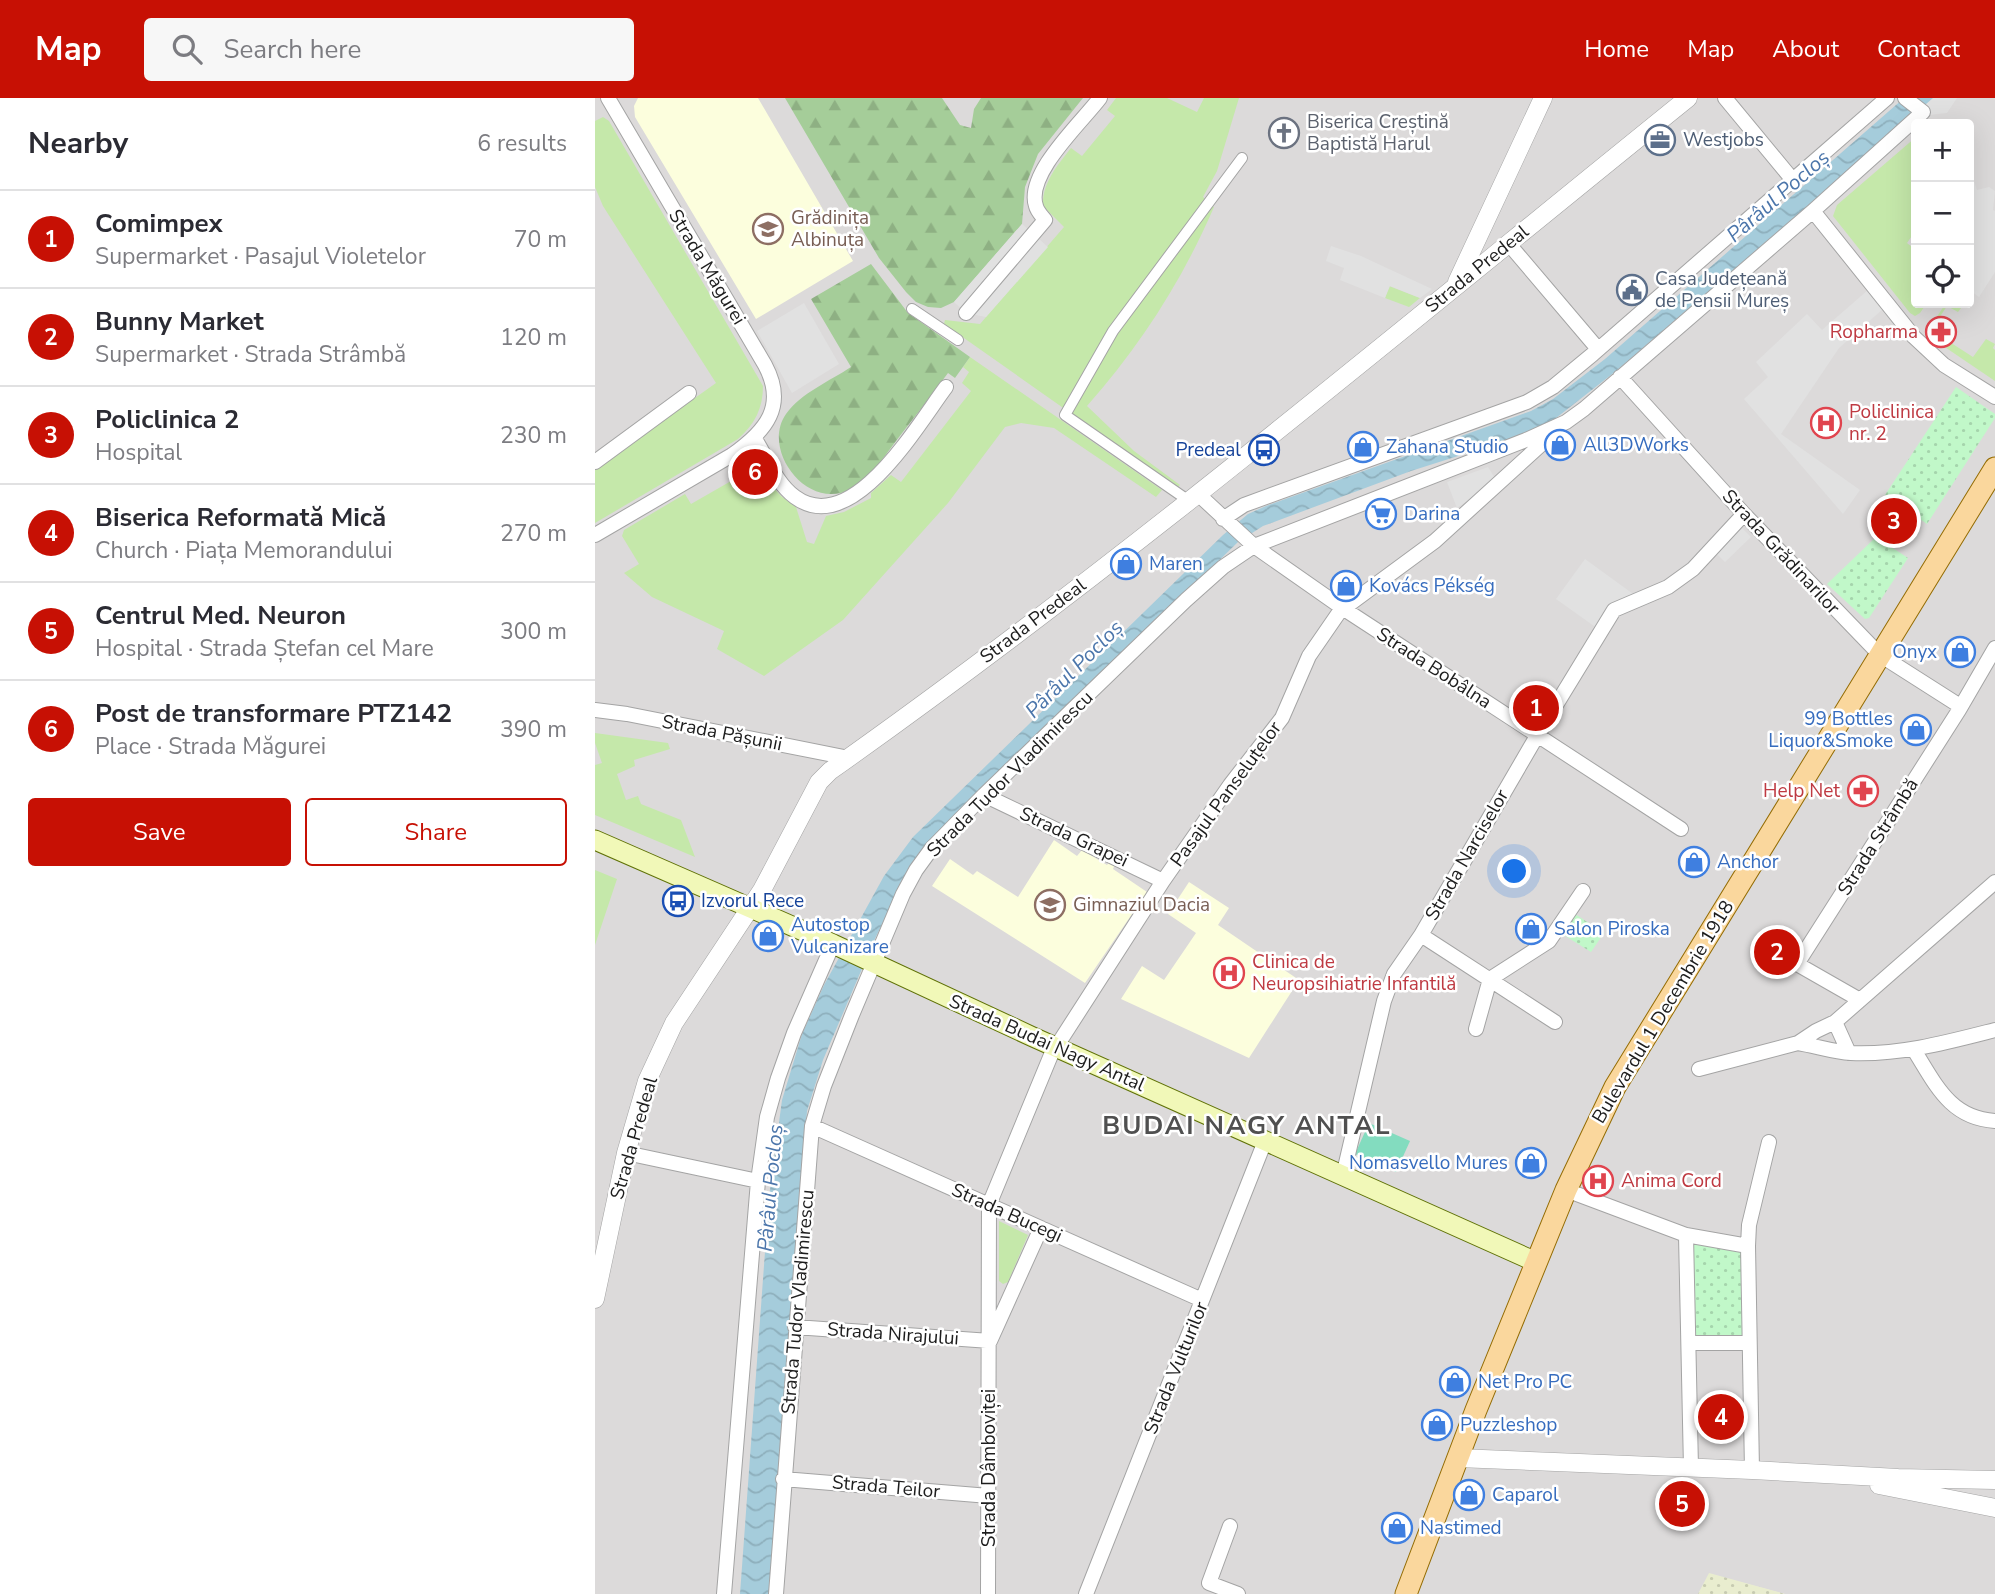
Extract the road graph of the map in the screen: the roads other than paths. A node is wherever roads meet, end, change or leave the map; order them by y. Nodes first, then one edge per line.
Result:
1 (608, 98) edge
2 (1100, 98) edge
3 (1543, 98) edge
4 (1688, 98) edge
5 (1724, 98) edge
6 (1887, 98) edge
7 (1905, 98) edge
8 (1242, 158) dead end
9 (1792, 179) junction
10 (1813, 211) junction
11 (1486, 219) junction
12 (1508, 243) junction
13 (1454, 288) junction
14 (912, 309) dead end
15 (966, 313) dead end
16 (958, 340) dead end
17 (1598, 349) junction
18 (1620, 377) junction
19 (946, 387) dead end
20 (689, 393) dead end
21 (1995, 397) edge
22 (1566, 422) junction
23 (755, 439) junction
24 (595, 462) edge
25 (1995, 468) edge
26 (1193, 497) junction
27 (1744, 514) junction
28 (1223, 519) junction
29 (595, 535) edge
30 (1252, 543) junction
31 (1344, 608) junction
32 (1995, 648) edge
33 (1880, 656) junction
34 (1960, 706) junction
35 (595, 710) edge
36 (1537, 735) junction
37 (849, 758) junction
38 (984, 795) junction
39 (1681, 829) dead end
40 (595, 840) edge
41 (1163, 881) junction
42 (1995, 882) edge
43 (1583, 891) dead end
44 (751, 908) junction
45 (1421, 935) junction
46 (837, 946) junction
47 (873, 963) junction
48 (1490, 979) junction
49 (1860, 1000) junction
50 (1835, 1021) junction
51 (1555, 1022) dead end
52 (1476, 1028) dead end
53 (1995, 1030) edge
54 (1798, 1043) junction
55 (1055, 1047) junction
56 (1914, 1050) junction
57 (1849, 1053) junction
58 (1699, 1069) dead end
59 (1995, 1121) edge
60 (811, 1126) junction
61 (1265, 1141) junction
62 (1769, 1142) dead end
63 (626, 1153) junction
64 (1343, 1176) junction
65 (758, 1181) junction
66 (1566, 1190) junction
67 (989, 1205) junction
68 (1041, 1228) junction
69 (1686, 1235) junction
70 (1748, 1246) junction
71 (1536, 1262) junction
72 (595, 1299) edge
73 (1202, 1300) junction
74 (795, 1327) junction
75 (990, 1341) junction
76 (1689, 1343) junction
77 (1748, 1343) junction
78 (1458, 1458) junction
79 (1691, 1468) junction
80 (1752, 1469) junction
81 (1821, 1473) junction
82 (783, 1479) junction
83 (1995, 1480) edge
84 (989, 1496) junction
85 (1995, 1508) edge
86 (1230, 1526) dead end
87 (725, 1594) edge
88 (776, 1594) edge
89 (988, 1594) edge
90 (1086, 1594) edge
91 (1238, 1594) edge
92 (1406, 1594) edge

1 - 23 street, Strada Măgurei
2 - 15 street
3 - 11 street
4 - 12 street, Strada Predeal
5 - 9 street
6 - 9 street
7 - 10 street, Strada Tudor Vladimirescu
8 - 26 street
9 - 17 street
10 - 18 street, Strada Tudor Vladimirescu
10 - 21 street
11 - 12 street
11 - 13 street
12 - 13 street, Strada Predeal
12 - 17 street
13 - 26 street, Strada Predeal
14 - 16 street
17 - 28 street
18 - 22 street, Strada Tudor Vladimirescu
18 - 27 street, Strada Grădinarilor
19 - 23 street
20 - 24 street
22 - 30 street, Strada Tudor Vladimirescu
22 - 31 street, Strada Tudor Vladimirescu
23 - 29 street, Strada Măgurei
25 - 33 main road, Bulevardul 1 Decembrie 1918
26 - 28 street, Strada Bobâlna
26 - 37 street, Strada Predeal
27 - 33 street, Strada Grădinarilor
27 - 36 street, Strada Narciselor
28 - 30 street, Strada Bobâlna
30 - 31 street, Strada Bobâlna
30 - 38 street, Strada Tudor Vladimirescu
31 - 36 street, Strada Bobâlna
31 - 41 street, Pasajul Panseluțelor
32 - 34 street, Strada Strâmbă
33 - 34 street, Strada Grădinarilor
33 - 66 main road, Bulevardul 1 Decembrie 1918
34 - 49 street, Strada Strâmbă
35 - 37 street, Strada Pășunii
36 - 39 street, Strada Bobâlna
36 - 45 street, Strada Narciselor
37 - 44 street, Strada Predeal
38 - 41 street, Strada Grapei
38 - 47 street, Strada Tudor Vladimirescu
40 - 44 main road, Strada Budai Nagy Antal
41 - 55 street, Pasajul Panseluțelor
42 - 49 street
43 - 48 street
44 - 46 main road, Strada Budai Nagy Antal
44 - 63 street, Strada Predeal
45 - 48 street
45 - 64 street, Strada Narciselor
46 - 47 main road, Strada Budai Nagy Antal
46 - 65 street
47 - 55 main road, Strada Budai Nagy Antal
47 - 60 street, Strada Tudor Vladimirescu
48 - 51 street
48 - 52 street
49 - 50 street
50 - 54 street
50 - 57 street
53 - 56 street
54 - 57 street
54 - 58 street
55 - 61 main road, Strada Budai Nagy Antal
55 - 67 street, Strada Dâmboviței
56 - 57 street
56 - 59 street
60 - 67 street, Strada Bucegi
60 - 74 street, Strada Tudor Vladimirescu
61 - 64 main road, Strada Budai Nagy Antal
61 - 73 street, Strada Vulturilor
62 - 70 street
63 - 65 street
63 - 72 street, Strada Predeal
64 - 71 main road, Strada Budai Nagy Antal
65 - 87 street
66 - 69 street
66 - 71 main road, Bulevardul 1 Decembrie 1918
67 - 68 street, Strada Bucegi
67 - 75 street, Strada Dâmboviței
68 - 73 street, Strada Bucegi
68 - 75 street, Strada Dâmboviței
69 - 70 street
69 - 76 street
70 - 77 street
71 - 78 main road, Bulevardul 1 Decembrie 1918
73 - 90 street, Strada Vulturilor
74 - 75 street, Strada Nirajului
74 - 82 street, Strada Tudor Vladimirescu
75 - 84 street, Strada Dâmboviței
76 - 77 street
76 - 79 street
77 - 80 street
78 - 79 street
78 - 92 main road, Bulevardul 1 Decembrie 1918
79 - 80 street
80 - 81 street
81 - 83 street
81 - 85 street
82 - 84 street, Strada Teilor
82 - 88 street, Strada Tudor Vladimirescu
84 - 89 street, Strada Dâmboviței
86 - 91 street

